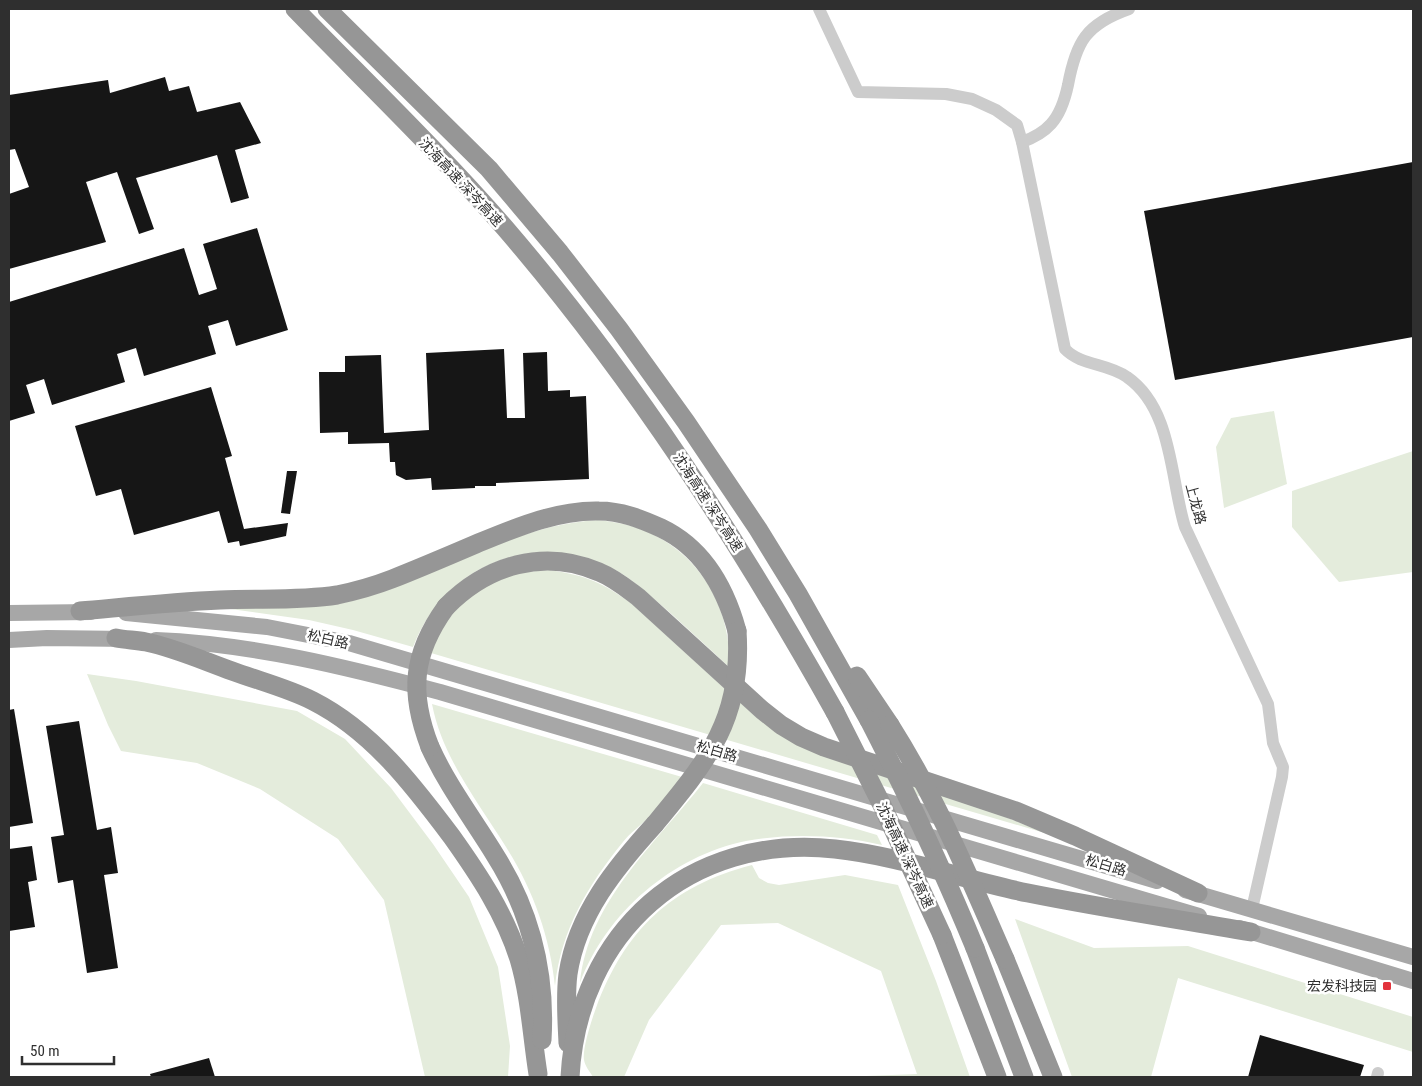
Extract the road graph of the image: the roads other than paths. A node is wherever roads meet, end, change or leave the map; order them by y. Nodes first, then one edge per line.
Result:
1 (295, 9) edge
2 (327, 9) edge
3 (819, 9) edge
4 (1129, 9) edge
5 (1022, 142) junction
6 (798, 594) junction
7 (80, 611) junction
8 (9, 613) edge
9 (116, 638) junction
10 (9, 640) edge
11 (1198, 893) junction
12 (1252, 909) junction
13 (1251, 932) junction
14 (1413, 957) edge
15 (1413, 981) edge
16 (984, 1042) junction
17 (538, 1076) edge
18 (570, 1076) edge
19 (992, 1077) edge
20 (997, 1077) edge
21 (1024, 1077) edge
22 (1053, 1077) edge

1 - 16 highway, 沈海高速 深岑高速, bridge
2 - 6 highway, 沈海高速 深岑高速
3 - 5 street
4 - 5 street
5 - 12 street, 上龙路
6 - 21 highway, 沈海高速 深岑高速, bridge
6 - 22 highway, bridge
7 - 8 main road, 松白路
7 - 11 main road, 松白路
7 - 18 highway, bridge
9 - 10 main road, 松白路
9 - 13 main road, 松白路
9 - 17 highway
11 - 12 main road, 松白路
11 - 17 highway, bridge
12 - 14 main road, 松白路
13 - 15 main road, 松白路
13 - 18 highway
16 - 19 highway
16 - 20 highway, 沈海高速 深岑高速

